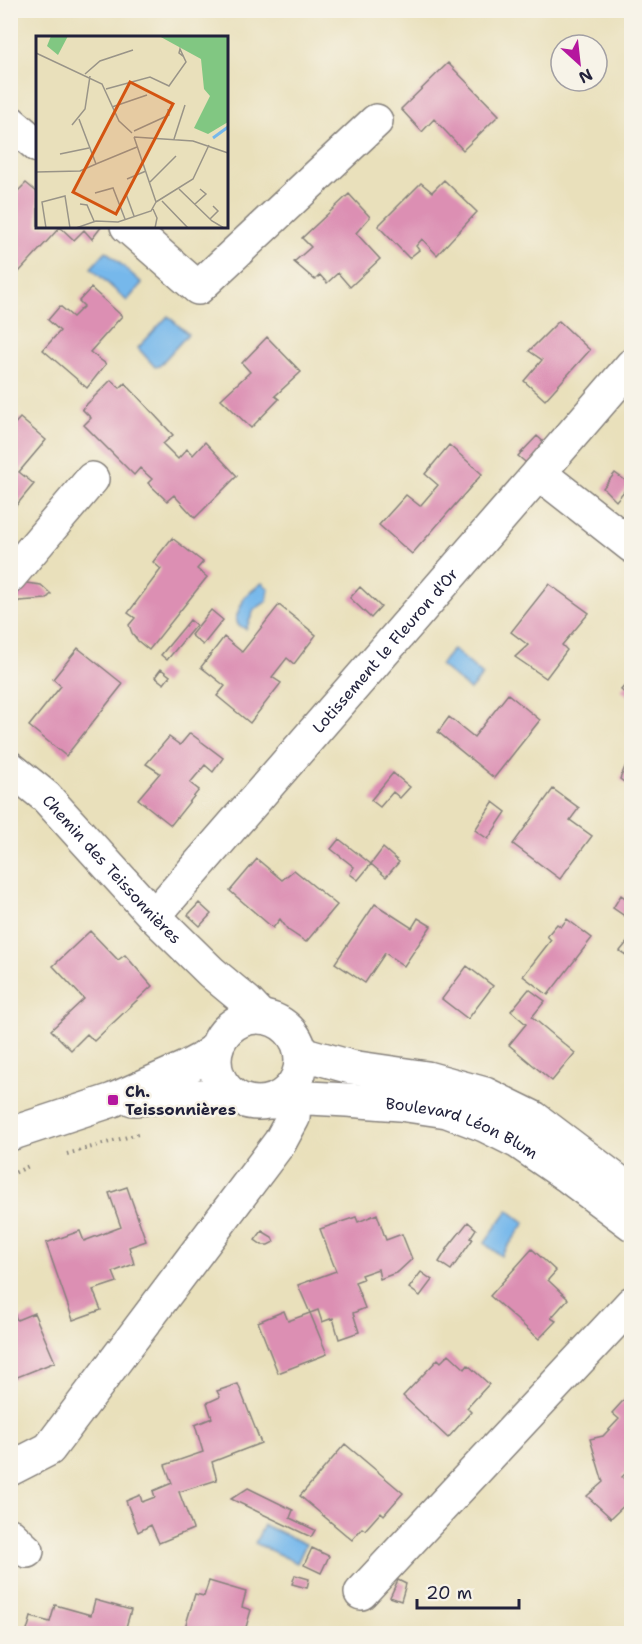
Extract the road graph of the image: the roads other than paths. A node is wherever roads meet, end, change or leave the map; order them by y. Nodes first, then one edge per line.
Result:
1 (376, 121) dead end
2 (10, 122) edge
3 (36, 144) edge
4 (129, 228) edge
5 (632, 365) edge
6 (539, 473) junction
7 (92, 479) dead end
8 (632, 546) edge
9 (10, 576) edge
10 (10, 768) edge
11 (154, 916) junction
12 (211, 972) junction
13 (261, 1017) junction
14 (223, 1038) junction
15 (290, 1084) junction
16 (233, 1096) junction
17 (113, 1100) junction
18 (10, 1134) edge
19 (632, 1192) edge
20 (632, 1224) edge
21 (632, 1303) edge
22 (10, 1468) edge
23 (361, 1593) dead end

1 - 4 street
2 - 3 street
5 - 6 street, Lotissement le Fleuron d'Or
6 - 8 street
6 - 11 street, Lotissement le Fleuron d'Or
7 - 9 street
10 - 11 street, Chemin des Teissonnières
11 - 12 street, Chemin des Teissonnières
12 - 13 street, Chemin des Teissonnières
12 - 14 street, Chemin des Teissonnières
13 - 14 street
13 - 15 street
14 - 16 street
14 - 17 street
15 - 16 street
15 - 19 street, Boulevard Léon Blum
15 - 20 street, Boulevard Léon Blum
15 - 22 street
16 - 17 street
17 - 18 street
21 - 23 street

